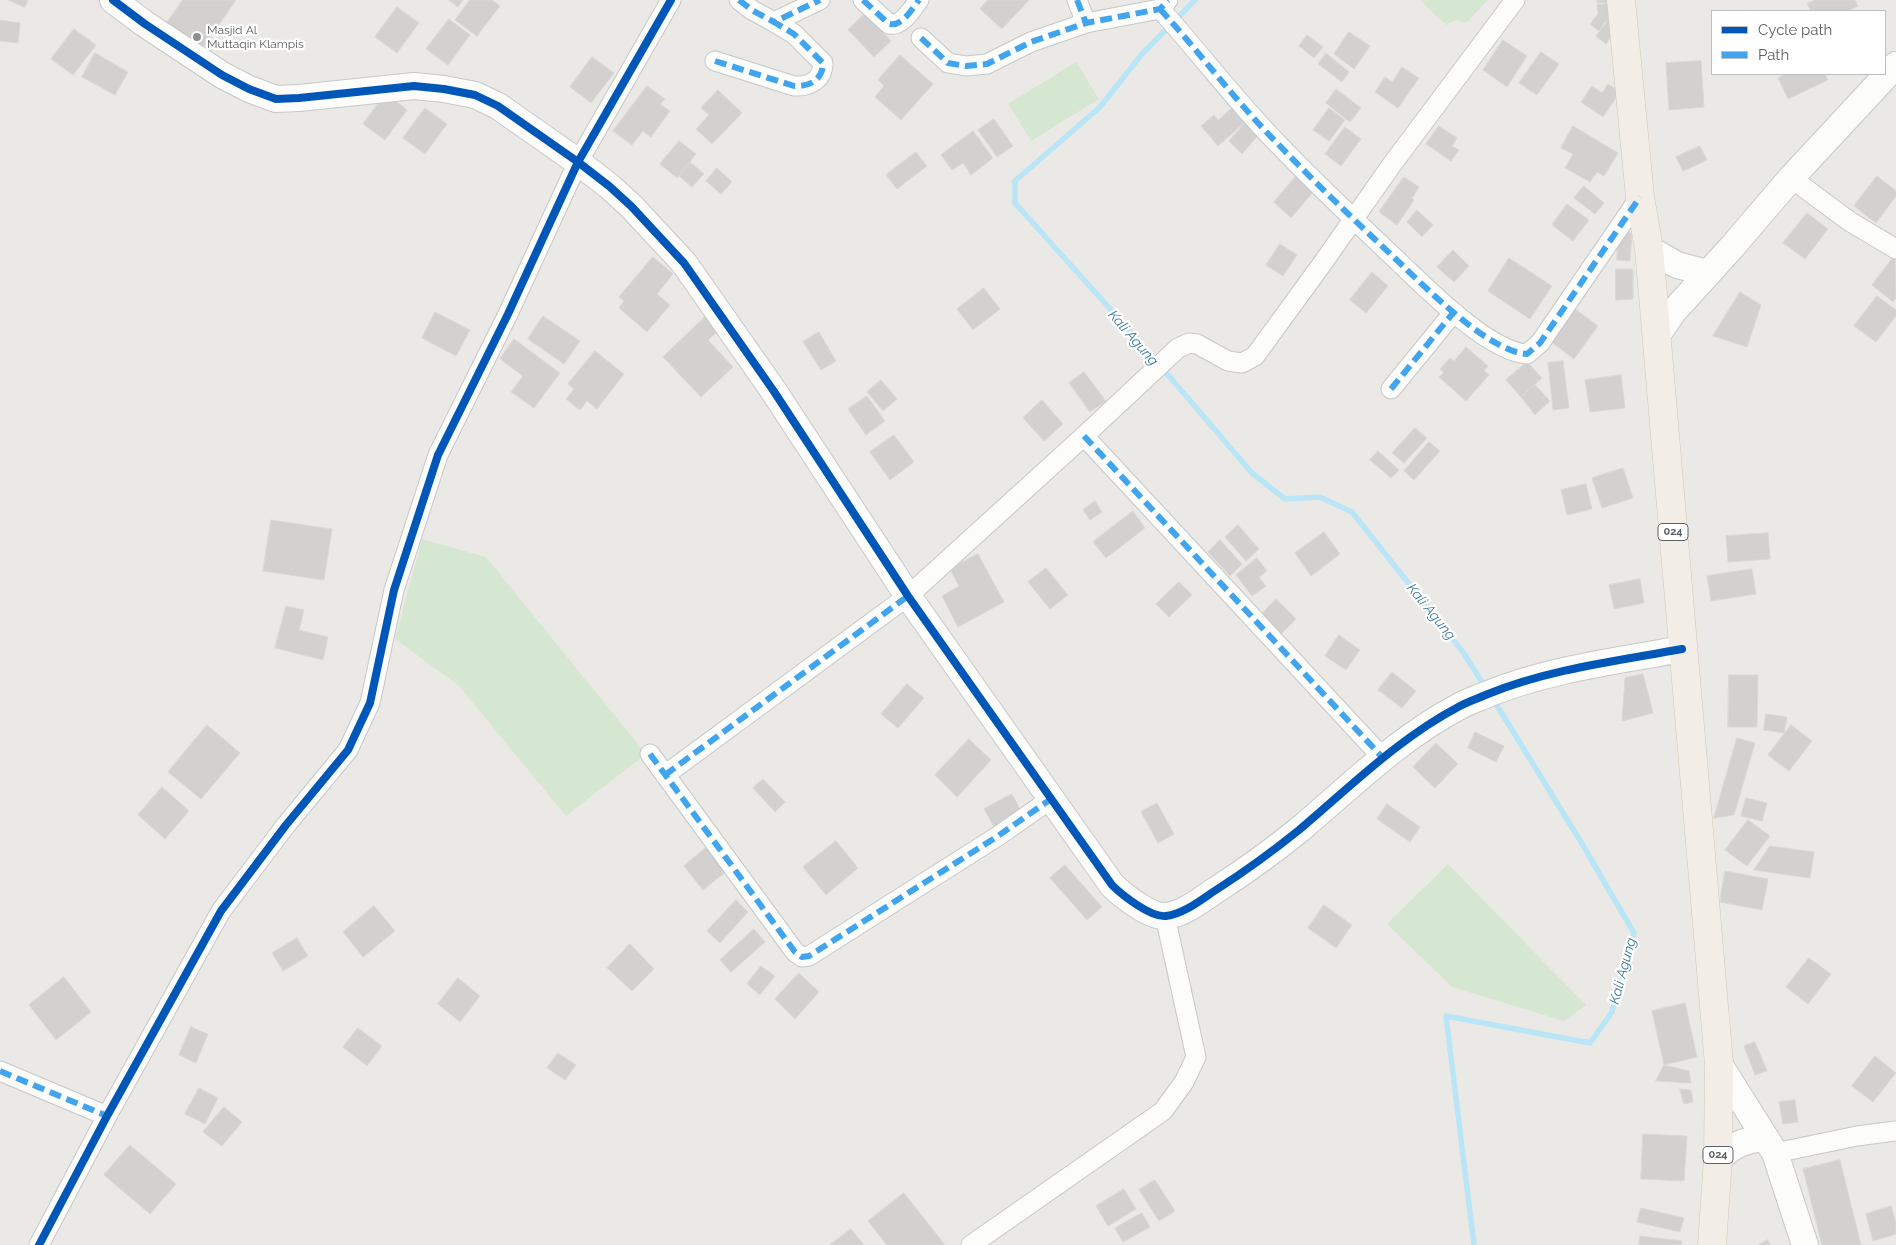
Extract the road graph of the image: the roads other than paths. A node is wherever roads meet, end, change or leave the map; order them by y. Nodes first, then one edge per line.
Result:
1 (113, 0) edge
2 (671, 0) edge
3 (740, 0) edge
4 (820, 0) edge
5 (863, 0) edge
6 (919, 0) edge
7 (1077, 0) edge
8 (1515, 0) edge
9 (1621, 0) edge
10 (1164, 8) edge
11 (774, 22) junction
12 (1086, 22) junction
13 (921, 38) dead end
14 (715, 61) dead end
15 (1896, 65) edge
16 (578, 162) junction
17 (1790, 178) junction
18 (1640, 197) junction
19 (1354, 219) junction
20 (1649, 249) junction
21 (1896, 249) edge
22 (1708, 273) junction
23 (1453, 313) junction
24 (1656, 336) junction
25 (1391, 389) dead end
26 (1084, 436) junction
27 (908, 596) junction
28 (1682, 650) junction
29 (650, 754) dead end
30 (1382, 757) junction
31 (665, 774) junction
32 (1051, 799) junction
33 (1165, 916) junction
34 (1719, 1064) junction
35 (0, 1071) edge
36 (107, 1116) junction
37 (1896, 1131) edge
38 (1770, 1145) junction
39 (1718, 1159) junction
40 (39, 1245) edge
41 (971, 1245) edge
42 (1712, 1245) edge
43 (1805, 1245) edge

1 - 16 street
2 - 16 street
3 - 11 street
4 - 11 street
5 - 6 street
7 - 12 street
8 - 19 street
9 - 18 main road, 024
10 - 12 street
10 - 19 street
11 - 14 street
12 - 13 street
15 - 17 street
16 - 27 street
16 - 36 street
17 - 21 street
17 - 22 street
18 - 20 main road, 024
18 - 23 street
19 - 23 street
19 - 26 street
20 - 22 street
20 - 24 main road, 024
22 - 24 street
23 - 25 street
24 - 28 main road, 024
26 - 27 street
26 - 30 street
27 - 31 street
27 - 32 street
28 - 30 street
28 - 34 main road, 024
29 - 31 street
30 - 33 street
31 - 32 street
32 - 33 street
33 - 41 street
34 - 38 street
34 - 39 main road, 024
35 - 36 street
36 - 40 street
37 - 38 street
38 - 39 street
38 - 43 street
39 - 42 main road, 024

